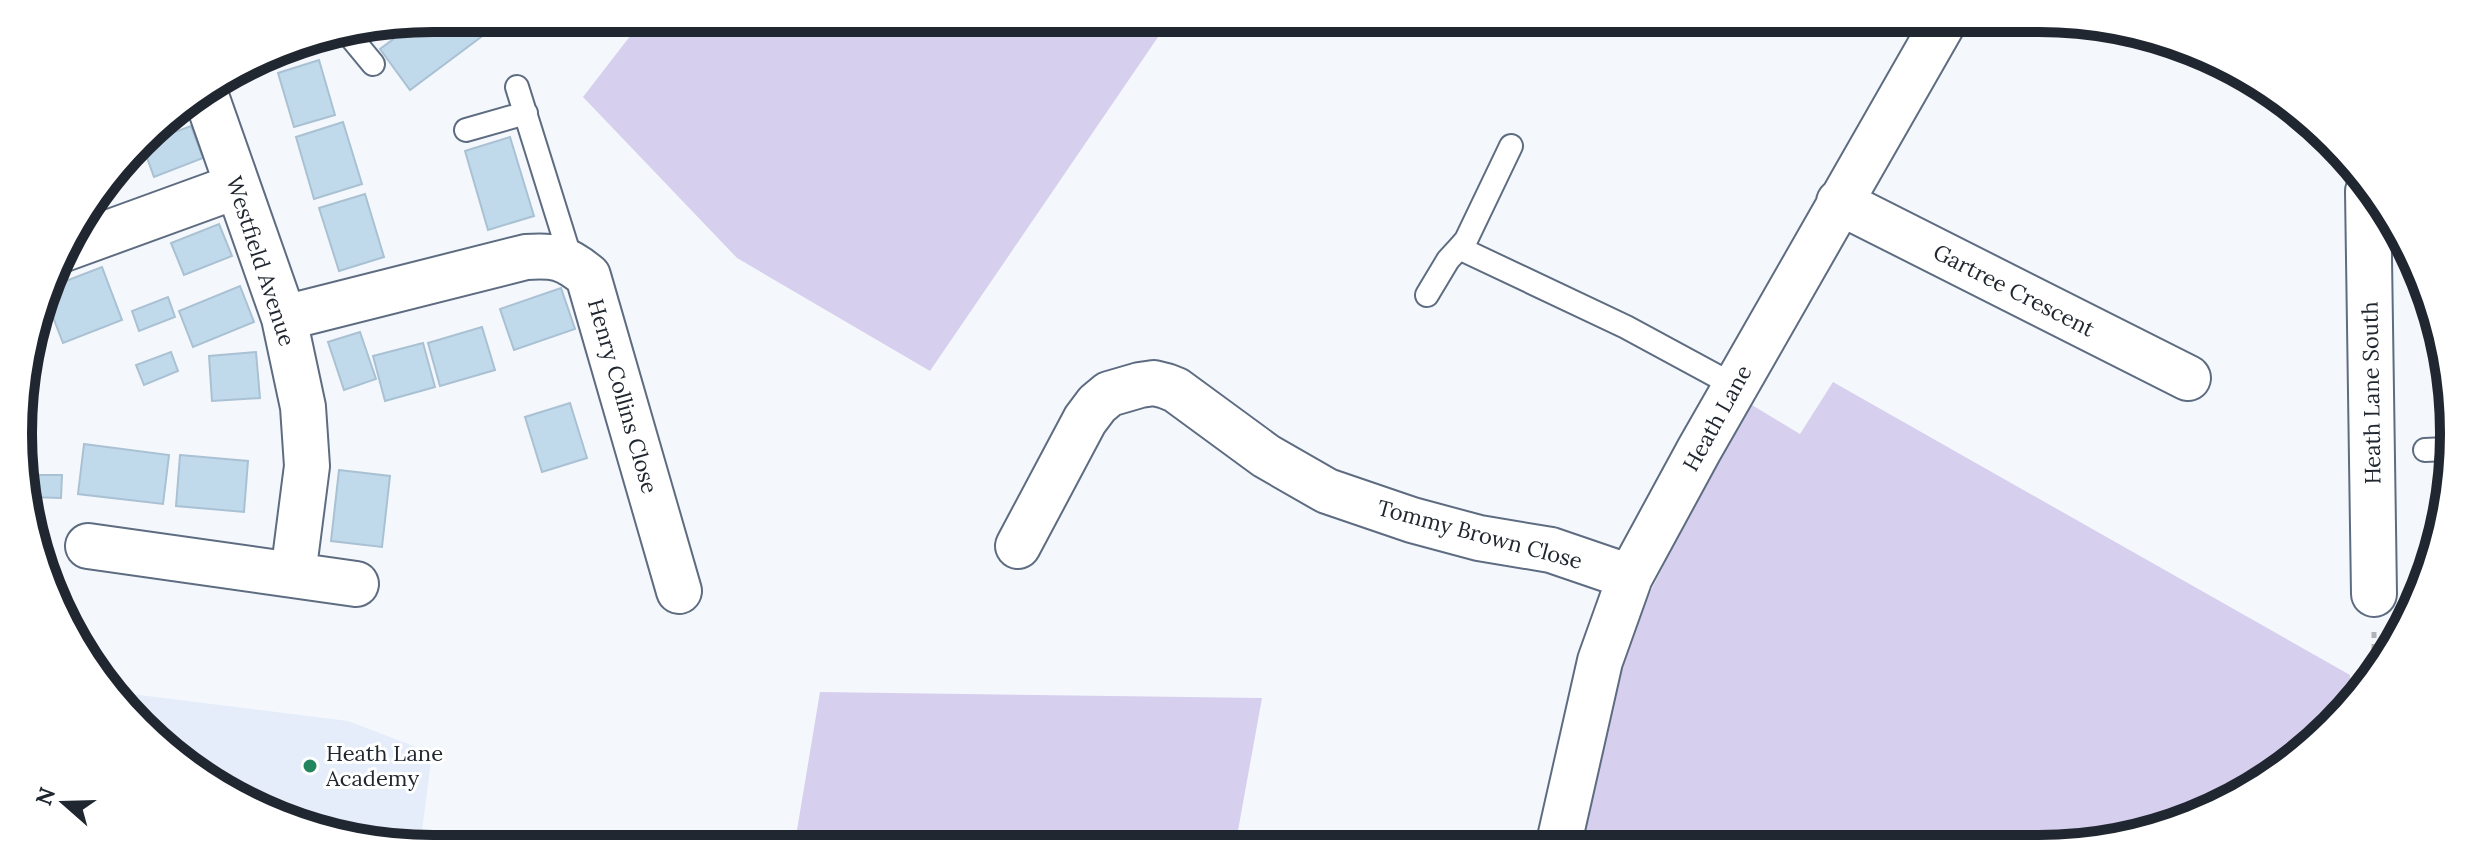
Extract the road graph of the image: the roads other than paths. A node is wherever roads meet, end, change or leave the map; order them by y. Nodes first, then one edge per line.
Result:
1 (1938, 32) edge
2 (353, 40) edge
3 (373, 64) dead end
4 (517, 87) dead end
5 (208, 101) edge
6 (526, 113) junction
7 (466, 130) dead end
8 (1511, 146) dead end
9 (237, 186) junction
10 (1839, 202) junction
11 (2368, 205) edge
12 (80, 243) edge
13 (1459, 248) junction
14 (572, 263) junction
15 (1427, 295) dead end
16 (284, 318) junction
17 (2188, 378) dead end
18 (1735, 386) junction
19 (88, 546) dead end
20 (1018, 546) dead end
21 (293, 575) junction
22 (1630, 577) junction
23 (356, 584) dead end
24 (679, 591) dead end
25 (2374, 594) dead end
26 (1561, 835) edge

1 - 10 street, Heath Lane
2 - 3 lane
4 - 6 lane
5 - 9 street, Westfield Avenue
6 - 7 lane
6 - 14 lane
8 - 13 lane
9 - 12 street
9 - 16 street, Westfield Avenue
10 - 17 street, Gartree Crescent
10 - 18 street, Heath Lane
11 - 25 street, Heath Lane South
13 - 15 lane
13 - 18 lane
14 - 16 street
14 - 24 street, Henry Collins Close
16 - 21 street, Westfield Avenue
18 - 22 street, Heath Lane
19 - 21 street
20 - 22 street, Tommy Brown Close
21 - 23 street
22 - 26 street, Heath Lane

